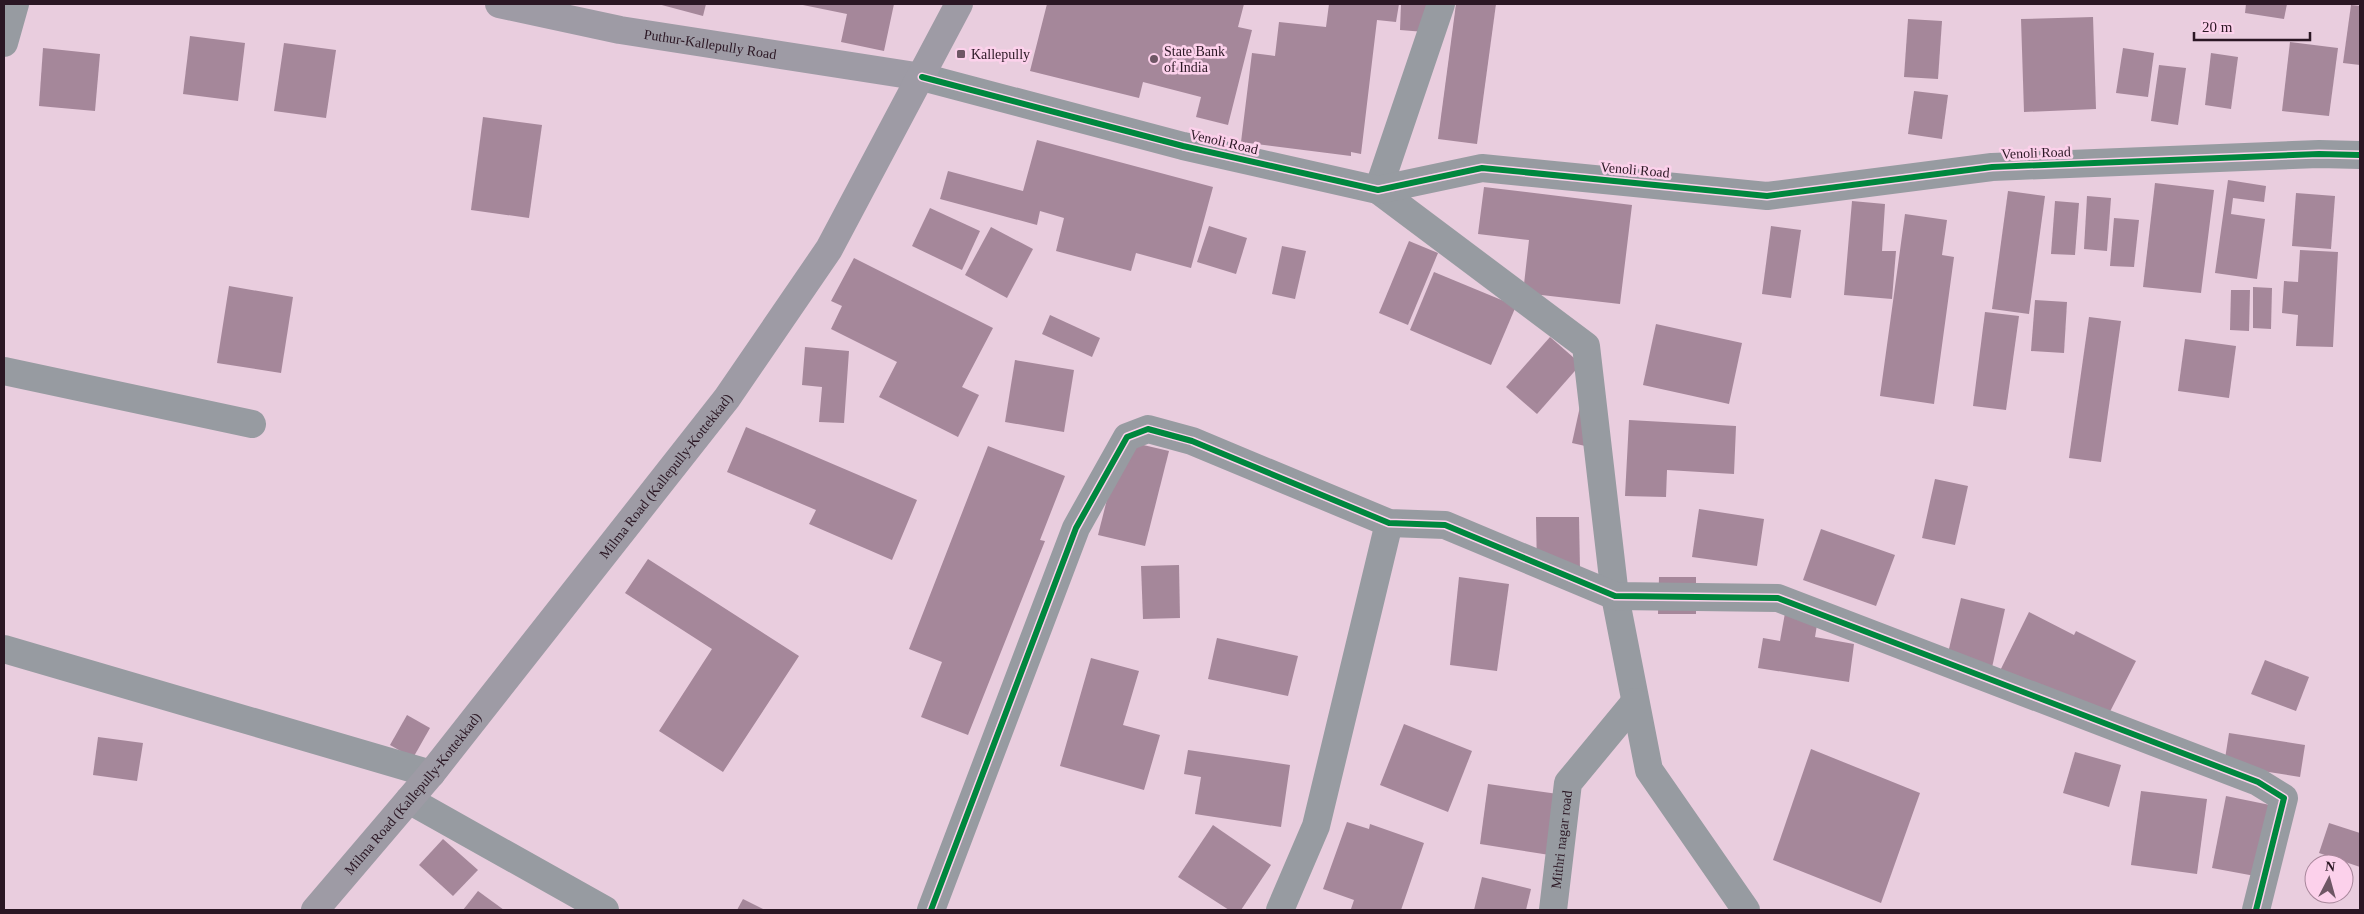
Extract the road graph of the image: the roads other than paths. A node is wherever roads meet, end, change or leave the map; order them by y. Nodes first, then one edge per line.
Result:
1 (14, 4) edge
2 (499, 4) edge
3 (959, 4) edge
4 (1441, 4) edge
5 (4, 44) edge
6 (922, 77) junction
7 (2360, 155) edge
8 (1378, 190) junction
9 (4, 371) edge
10 (252, 424) dead end
11 (1389, 523) junction
12 (1616, 596) junction
13 (4, 649) edge
14 (1635, 702) junction
15 (431, 774) junction
16 (409, 800) junction
17 (315, 910) edge
18 (605, 910) edge
19 (932, 910) edge
20 (1280, 910) edge
21 (1553, 910) edge
22 (1746, 910) edge
23 (2256, 910) edge

1 - 5 street
2 - 6 main road, Puthur-Kallepully Road
3 - 6 main road, Milma Road (Kallepully-Kottekkad)
4 - 8 street
6 - 8 street, Venoli Road
6 - 15 main road, Milma Road (Kallepully-Kottekkad)
7 - 8 street, Venoli Road
8 - 12 street
9 - 10 street
11 - 12 street
11 - 19 street
11 - 20 street
12 - 14 street
12 - 23 street
13 - 15 street
14 - 21 street, Mithri nagar road
14 - 22 street
15 - 16 main road, Milma Road (Kallepully-Kottekkad)
16 - 17 main road, Milma Road (Kallepully-Kottekkad)
16 - 18 street

